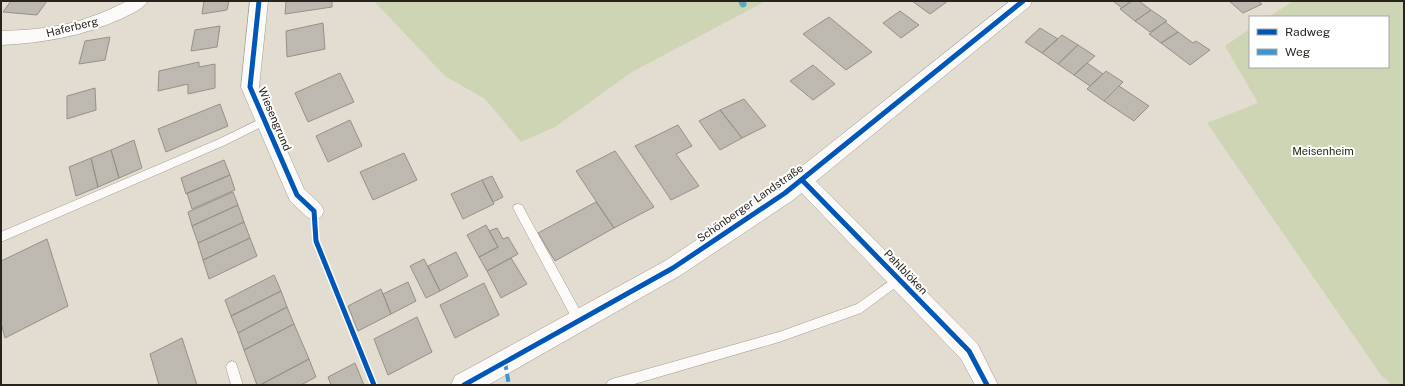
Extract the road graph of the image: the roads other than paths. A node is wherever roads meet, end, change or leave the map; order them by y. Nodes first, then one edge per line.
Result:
1 (139, 1) edge
2 (259, 1) edge
3 (1024, 1) edge
4 (1, 38) edge
5 (264, 121) junction
6 (802, 180) junction
7 (518, 208) dead end
8 (314, 211) dead end
9 (1, 237) edge
10 (899, 279) junction
11 (579, 320) junction
12 (232, 367) dead end
13 (237, 385) edge
14 (464, 385) edge
15 (612, 385) edge
16 (987, 385) edge

1 - 4 street, Haferberg
2 - 5 street, Wiesengrund
3 - 6 main road, Schönberger Landstraße
5 - 8 street, Wiesengrund
5 - 9 lane
6 - 10 street, Pahlblöken
6 - 11 main road, Schönberger Landstraße
7 - 11 lane
10 - 15 lane
10 - 16 street, Pahlblöken
11 - 14 main road, Schönberger Landstraße
12 - 13 lane

